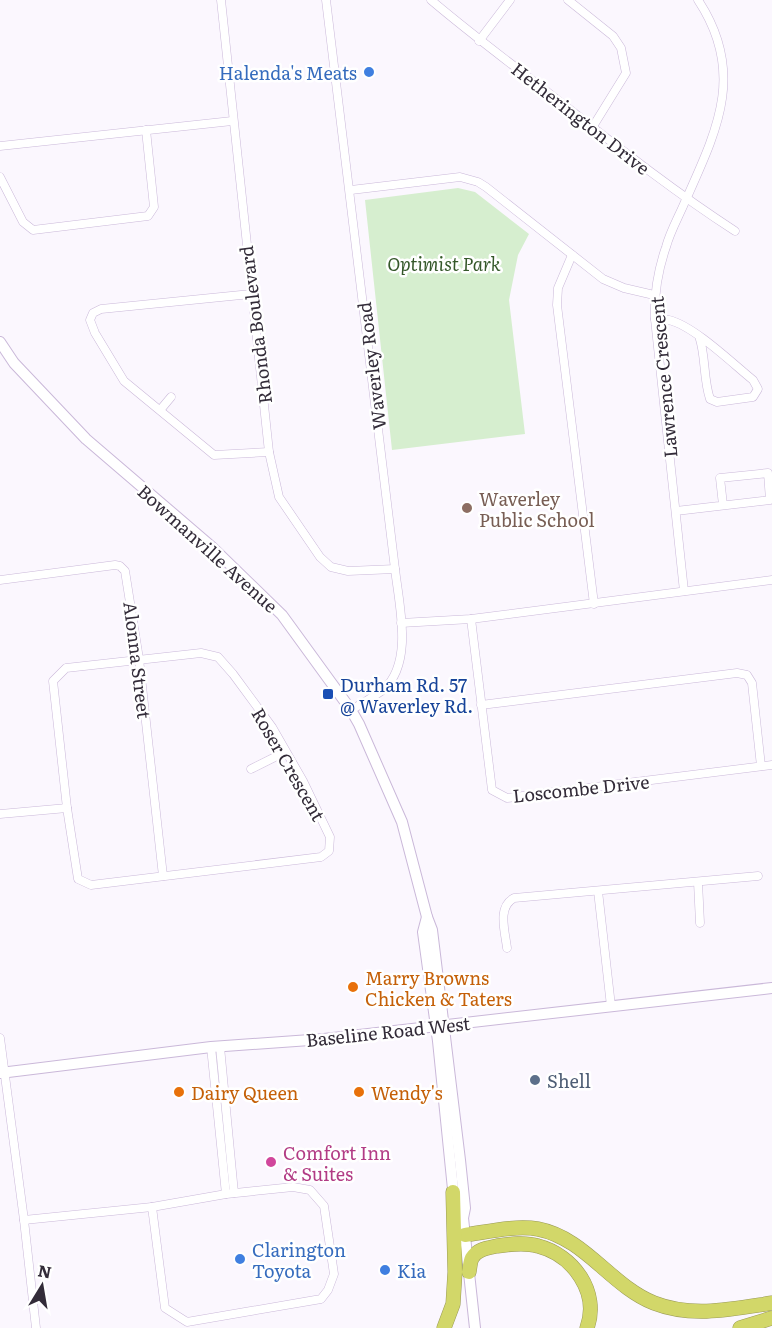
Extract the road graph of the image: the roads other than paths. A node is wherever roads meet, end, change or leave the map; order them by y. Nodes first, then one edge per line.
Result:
1 (220, 0) edge
2 (326, 0) edge
3 (431, 0) edge
4 (510, 0) edge
5 (568, 0) edge
6 (698, 0) edge
7 (479, 41) junction
8 (232, 121) junction
9 (592, 128) junction
10 (146, 130) junction
11 (0, 146) edge
12 (0, 177) edge
13 (351, 190) junction
14 (687, 200) junction
15 (735, 231) dead end
16 (572, 255) junction
17 (251, 294) junction
18 (654, 295) junction
19 (655, 319) junction
20 (699, 336) junction
21 (0, 342) edge
22 (171, 397) dead end
23 (160, 409) junction
24 (269, 452) junction
25 (723, 505) junction
26 (676, 511) junction
27 (395, 569) junction
28 (772, 579) edge
29 (0, 580) edge
30 (684, 591) junction
31 (594, 604) junction
32 (471, 619) junction
33 (401, 623) junction
34 (140, 659) junction
35 (482, 705) junction
36 (351, 710) junction
37 (285, 752) junction
38 (772, 765) edge
39 (761, 766) junction
40 (251, 769) dead end
41 (67, 808) junction
42 (0, 814) edge
43 (164, 876) junction
44 (758, 876) dead end
45 (698, 882) junction
46 (598, 891) junction
47 (700, 923) dead end
48 (507, 948) dead end
49 (772, 988) edge
50 (611, 1006) junction
51 (440, 1025) junction
52 (0, 1038) edge
53 (216, 1047) junction
54 (2, 1072) edge
55 (453, 1192) junction
56 (230, 1194) junction
57 (152, 1207) junction
58 (462, 1218) junction
59 (24, 1220) junction
60 (465, 1235) junction
61 (469, 1272) junction
62 (772, 1303) edge
63 (772, 1318) edge
64 (36, 1328) edge
65 (444, 1328) edge
66 (476, 1328) edge
67 (587, 1328) edge
68 (740, 1328) edge

1 - 8 street, Rhonda Boulevard
2 - 13 street, Waverley Road
3 - 7 street, Hetherington Drive
4 - 7 street
5 - 9 street
6 - 14 street, Lawrence Crescent
7 - 9 street, Hetherington Drive
8 - 10 street
8 - 17 street, Rhonda Boulevard
9 - 14 street, Hetherington Drive
10 - 11 street
10 - 12 street
13 - 16 street
13 - 27 street, Waverley Road
14 - 15 street, Hetherington Drive
14 - 18 street, Lawrence Crescent
16 - 18 street
16 - 31 street
17 - 23 street
17 - 24 street, Rhonda Boulevard
18 - 19 street, Lawrence Crescent
19 - 20 street
19 - 26 street, Lawrence Crescent
20 - 20 street
21 - 36 main road, Bowmanville Avenue
22 - 23 street
23 - 24 street
24 - 27 street, Rhonda Boulevard
25 - 25 street
25 - 26 street
26 - 30 street, Lawrence Crescent
27 - 33 street, Waverley Road
28 - 30 street
29 - 34 street, Alonna Street
30 - 31 street
31 - 32 street
32 - 33 street
32 - 35 street, Loscombe Drive
33 - 36 street, Waverley Road
34 - 37 street, Roser Crescent
34 - 41 street, Roser Crescent
34 - 43 street, Alonna Street
35 - 39 street, Loscombe Drive
35 - 39 street
36 - 51 main road, Bowmanville Avenue
37 - 40 street
37 - 43 street, Roser Crescent
38 - 39 street, Loscombe Drive
41 - 42 street
41 - 43 street, Roser Crescent
44 - 45 street
45 - 46 street
45 - 47 street
46 - 48 street
46 - 50 street
49 - 50 main road, Baseline Road West
50 - 51 main road, Baseline Road West
51 - 53 main road, Baseline Road West
51 - 55 main road, Bowmanville Avenue
51 - 58 main road, Bowmanville Avenue
52 - 54 street
53 - 54 main road, Baseline Road West
53 - 56 street
54 - 59 street
55 - 58 main road, Bowmanville Avenue
55 - 65 highway
56 - 57 street
56 - 57 street
57 - 59 street
58 - 60 main road, Bowmanville Avenue
59 - 64 street
60 - 61 main road, Bowmanville Avenue
60 - 62 highway
61 - 66 main road, Bowmanville Avenue
61 - 67 highway
63 - 68 highway

